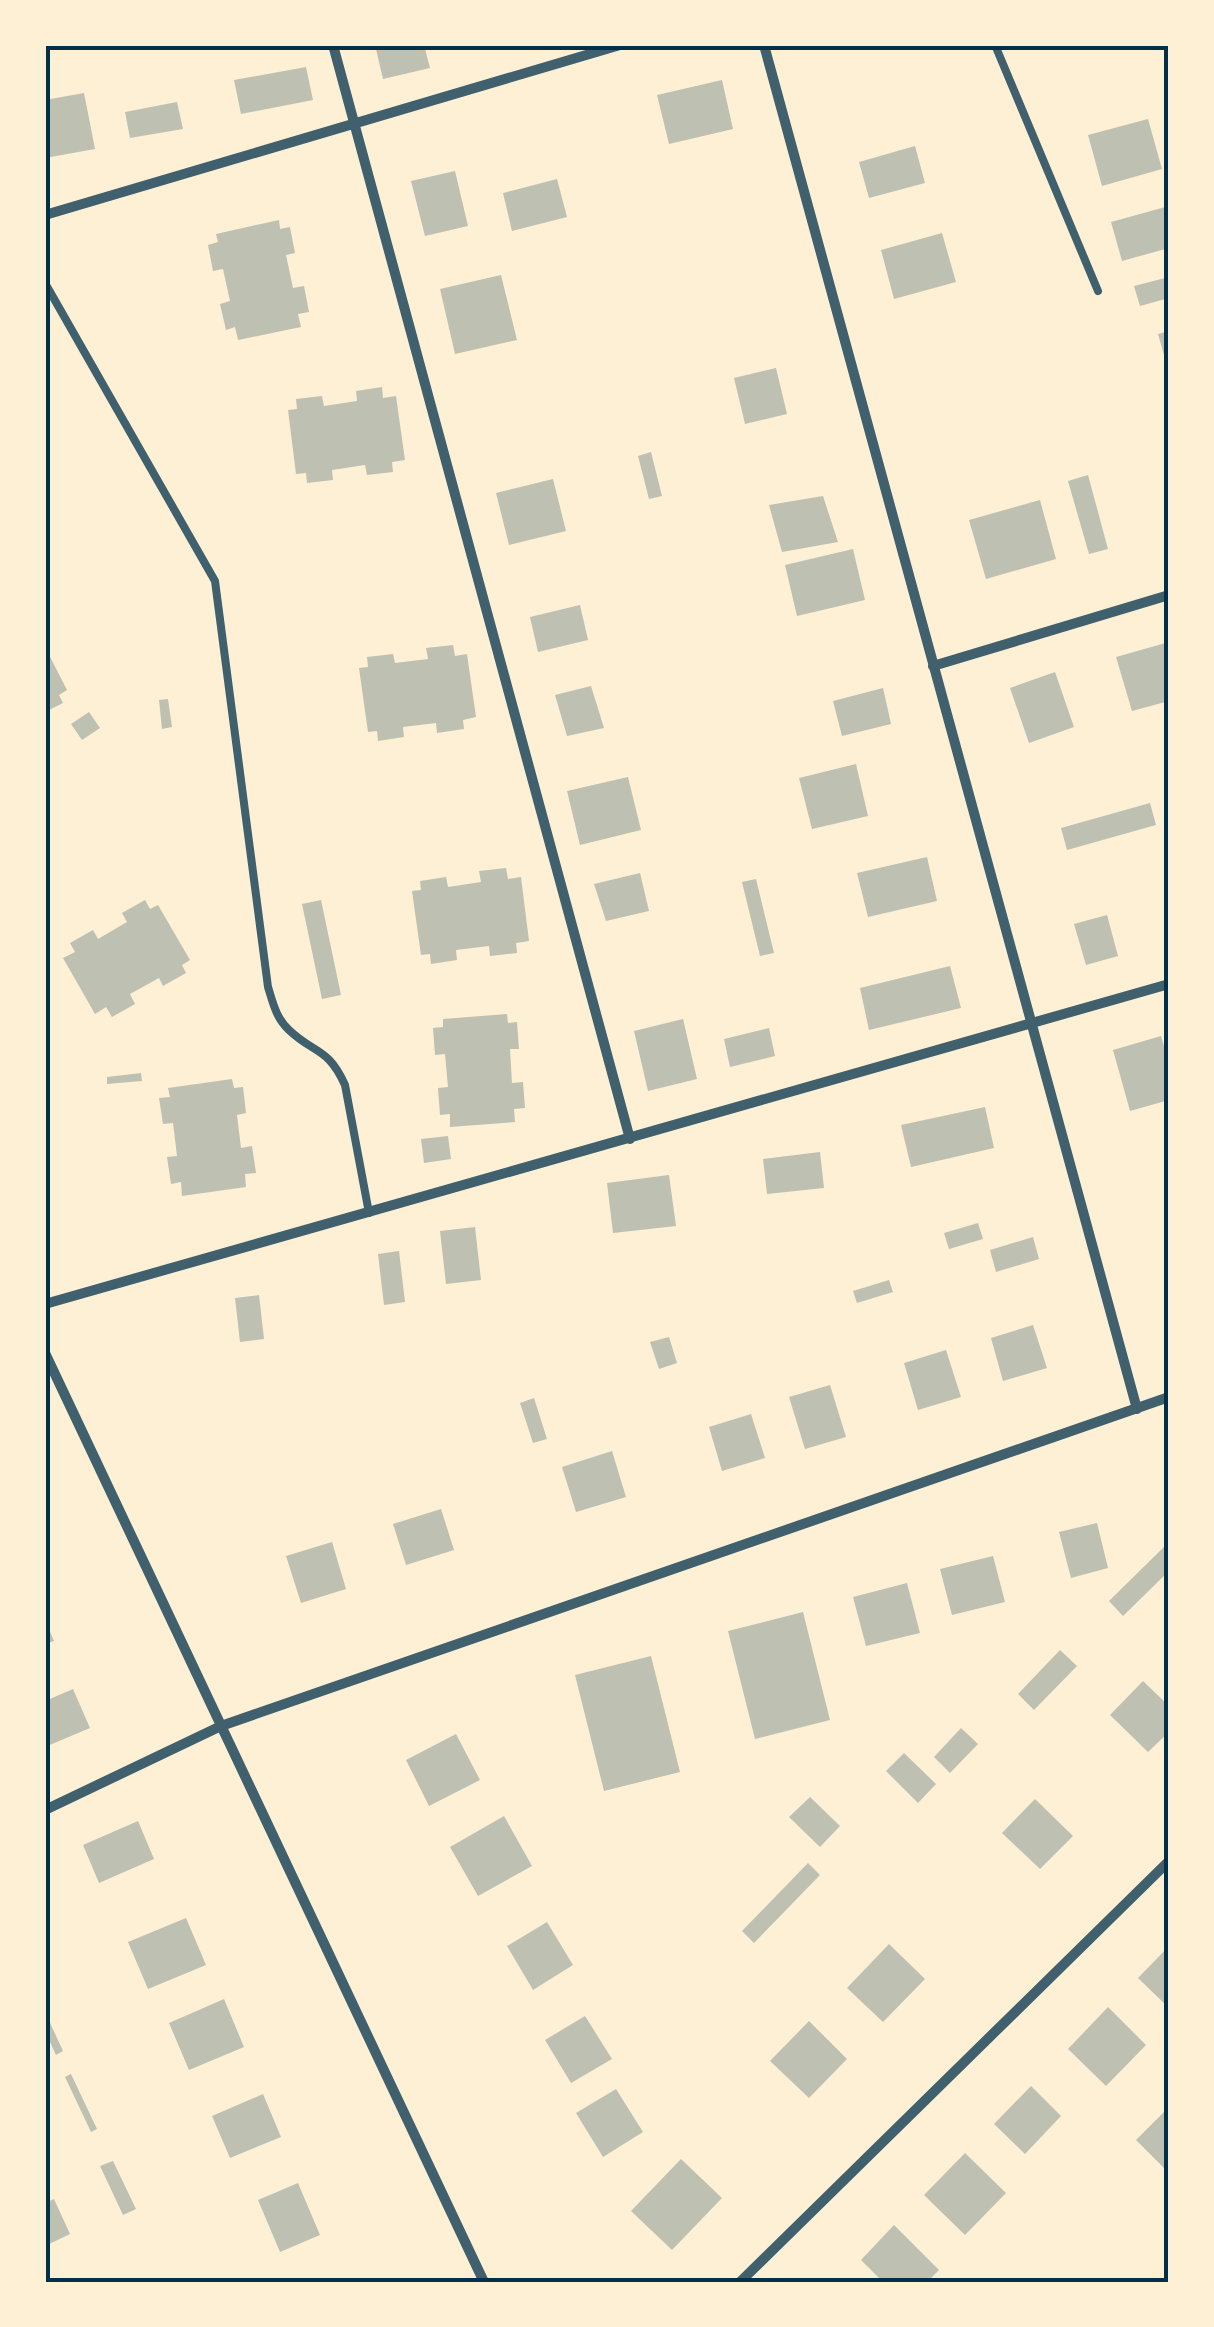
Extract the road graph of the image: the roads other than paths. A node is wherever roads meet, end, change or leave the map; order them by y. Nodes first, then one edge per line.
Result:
1 (333, 45) edge
2 (620, 45) edge
3 (764, 45) edge
4 (995, 45) edge
5 (354, 124) junction
6 (45, 216) edge
7 (45, 283) edge
8 (1098, 292) dead end
9 (1169, 594) edge
10 (933, 666) junction
11 (1169, 984) edge
12 (1031, 1024) junction
13 (630, 1139) junction
14 (368, 1214) junction
15 (45, 1304) edge
16 (45, 1352) edge
17 (1169, 1398) edge
18 (1137, 1410) junction
19 (221, 1726) junction
20 (45, 1810) edge
21 (1169, 1861) edge
22 (484, 2282) edge
23 (740, 2282) edge

1 - 5 street
2 - 5 street
3 - 10 street
4 - 8 lane
5 - 6 street
5 - 13 street
7 - 14 lane
9 - 10 street
10 - 12 street
11 - 12 street
12 - 13 street
12 - 18 street
13 - 14 street
14 - 15 street
16 - 19 street
17 - 18 street
18 - 19 street
19 - 20 street
19 - 22 street
21 - 23 street

